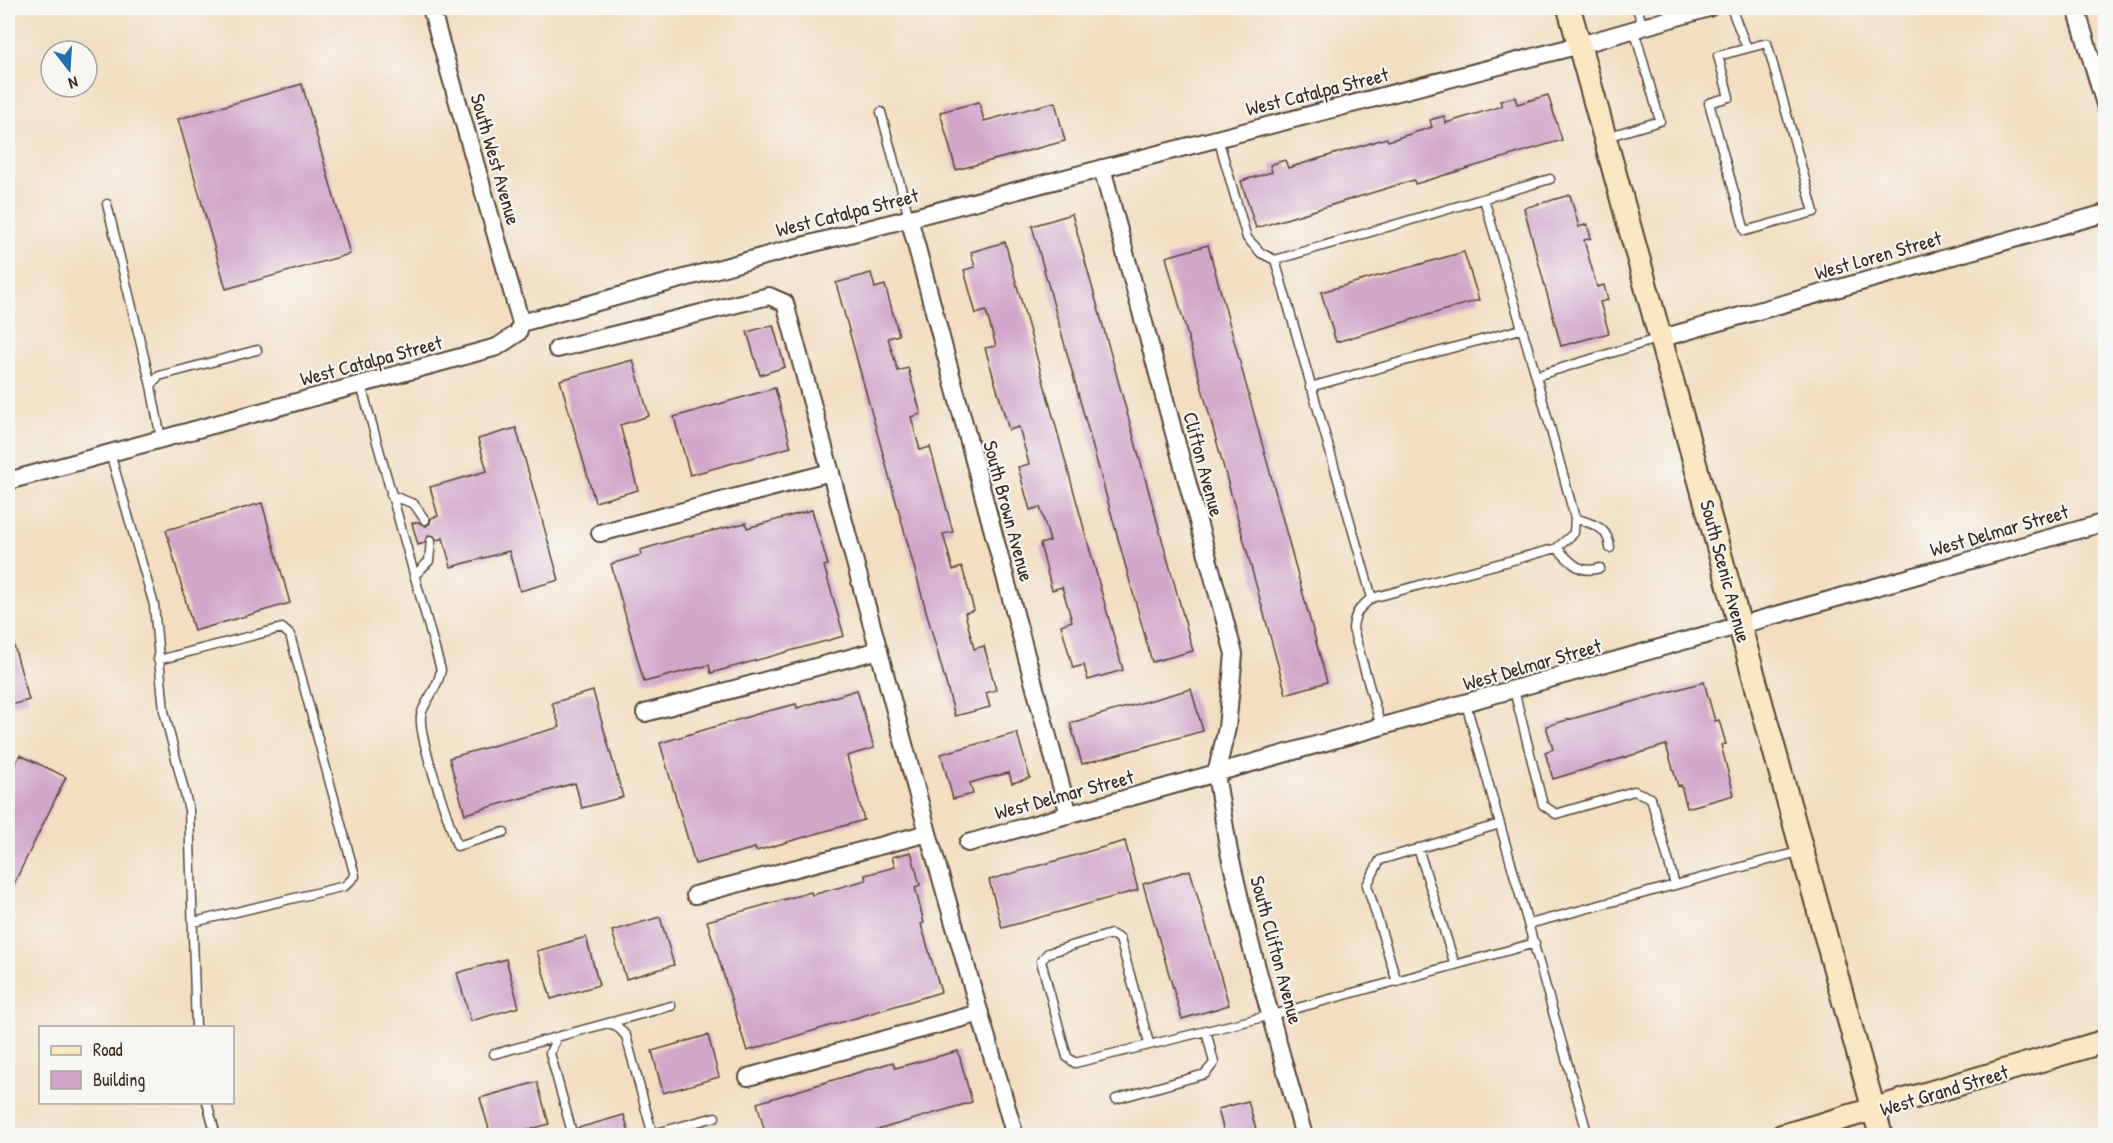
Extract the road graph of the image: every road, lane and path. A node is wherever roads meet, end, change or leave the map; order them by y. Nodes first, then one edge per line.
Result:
1 (431, 8) edge
2 (1569, 8) edge
3 (1637, 8) edge
4 (1709, 8) edge
5 (1731, 8) edge
6 (2076, 8) edge
7 (1638, 28) junction
8 (1580, 45) junction
9 (1747, 48) junction
10 (2106, 108) edge
11 (881, 112) dead end
12 (1605, 137) junction
13 (1218, 138) junction
14 (1102, 168) junction
15 (1550, 179) dead end
16 (1484, 198) junction
17 (107, 204) dead end
18 (2106, 213) edge
19 (909, 218) junction
20 (1275, 260) junction
21 (521, 323) junction
22 (1521, 329) junction
23 (1662, 338) junction
24 (557, 349) dead end
25 (257, 350) dead end
26 (1536, 376) junction
27 (361, 385) junction
28 (151, 387) junction
29 (1310, 387) junction
30 (161, 439) junction
31 (110, 453) junction
32 (831, 472) junction
33 (8, 482) edge
34 (392, 495) junction
35 (1575, 518) junction
36 (425, 520) dead end
37 (2106, 522) edge
38 (600, 533) dead end
39 (431, 541) dead end
40 (1557, 548) junction
41 (1610, 548) dead end
42 (1599, 568) dead end
43 (414, 576) junction
44 (1372, 598) junction
45 (1741, 627) junction
46 (879, 650) junction
47 (158, 660) junction
48 (1514, 690) junction
49 (1466, 704) junction
50 (645, 713) dead end
51 (1381, 728) junction
52 (1216, 774) junction
53 (1069, 815) junction
54 (1500, 824) junction
55 (504, 832) dead end
56 (928, 833) junction
57 (968, 843) dead end
58 (1418, 848) junction
59 (1803, 851) junction
60 (1675, 885) junction
61 (695, 896) dead end
62 (194, 922) junction
63 (1529, 924) junction
64 (1535, 943) junction
65 (1455, 965) junction
66 (1397, 982) junction
67 (671, 1006) dead end
68 (980, 1013) junction
69 (1272, 1015) junction
70 (607, 1023) junction
71 (196, 1026) edge
72 (1206, 1030) junction
73 (557, 1037) junction
74 (2106, 1041) edge
75 (1149, 1043) junction
76 (494, 1054) dead end
77 (748, 1077) dead end
78 (1116, 1099) dead end
79 (208, 1104) edge
80 (1874, 1111) junction
81 (715, 1117) dead end
82 (653, 1135) edge
83 (216, 1136) edge
84 (573, 1136) edge
85 (1015, 1136) edge
86 (1304, 1136) edge
87 (1588, 1136) edge
88 (1782, 1136) edge
89 (1881, 1136) edge

1 - 21 street, South West Avenue
2 - 8 main road, South Scenic Avenue
3 - 7 lane
4 - 7 street, West Catalpa Street
5 - 9 lane
6 - 10 street
7 - 8 street, West Catalpa Street
7 - 12 lane
8 - 12 main road, South Scenic Avenue
8 - 13 street, West Catalpa Street
9 - 9 lane
11 - 19 lane
12 - 23 main road, South Scenic Avenue
13 - 14 street, West Catalpa Street
13 - 20 lane
14 - 19 street, West Catalpa Street
14 - 52 street, Clifton Avenue
15 - 16 lane
16 - 20 lane
16 - 22 lane
17 - 28 lane
18 - 23 street, West Loren Street
19 - 21 street, West Catalpa Street
19 - 53 street, South Brown Avenue
20 - 29 lane
21 - 27 street, West Catalpa Street
22 - 26 lane
22 - 29 lane
23 - 26 lane
23 - 45 main road, South Scenic Avenue
24 - 32 street
25 - 28 lane
26 - 35 lane
27 - 30 street, West Catalpa Street
27 - 34 lane
28 - 30 lane
29 - 44 lane
30 - 31 street, West Catalpa Street
31 - 33 street, West Catalpa Street
31 - 47 lane
32 - 38 street
32 - 46 street
34 - 36 lane
34 - 43 lane
35 - 40 lane
35 - 41 lane
37 - 45 street, West Delmar Street
39 - 43 lane
40 - 42 lane
40 - 44 lane
43 - 55 lane
44 - 51 lane
45 - 48 street, West Delmar Street
45 - 59 main road, South Scenic Avenue
46 - 50 street
46 - 56 street
47 - 62 lane
47 - 62 lane
48 - 49 street, West Delmar Street
48 - 60 lane
49 - 51 street, West Delmar Street
49 - 54 lane
51 - 52 street, West Delmar Street
52 - 53 street, West Delmar Street
52 - 69 street, South Clifton Avenue
53 - 57 street, West Delmar Street
54 - 58 lane
54 - 63 lane
56 - 61 street
56 - 68 street
58 - 65 lane
58 - 66 lane
59 - 60 lane
59 - 80 main road, South Scenic Avenue
60 - 63 lane
62 - 71 lane
63 - 64 lane
64 - 65 lane
64 - 87 lane
65 - 66 lane
66 - 69 lane
67 - 70 lane
68 - 77 street
68 - 85 street
69 - 72 lane
69 - 86 street, South Clifton Avenue
70 - 73 lane
70 - 82 lane
72 - 75 lane
72 - 78 lane
73 - 76 lane
73 - 84 lane
74 - 80 main road, West Grand Street
75 - 75 lane
79 - 83 lane
80 - 88 main road, West Grand Street
80 - 89 main road, South Scenic Avenue
81 - 82 lane

